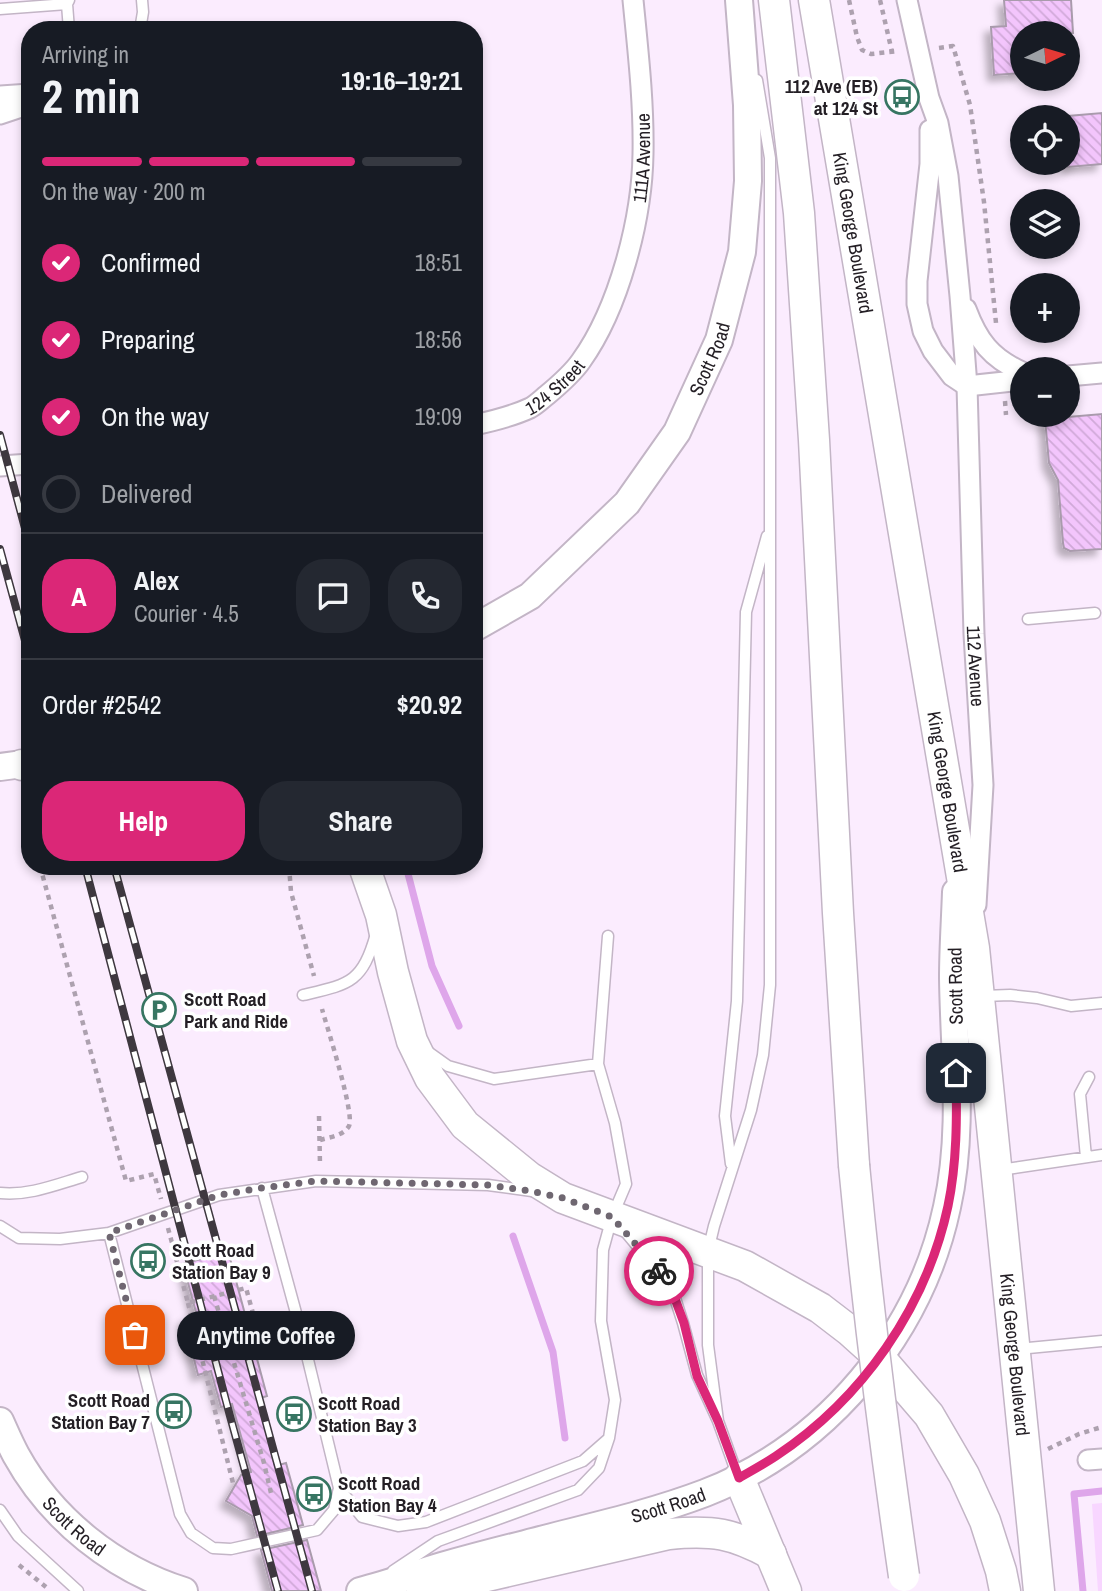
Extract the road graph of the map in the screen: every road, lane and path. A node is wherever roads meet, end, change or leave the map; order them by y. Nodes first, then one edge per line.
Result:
1 (142, 0) edge
2 (633, 0) edge
3 (739, 0) edge
4 (745, 0) edge
5 (774, 0) edge
6 (814, 0) edge
7 (849, 0) edge
8 (880, 0) edge
9 (907, 0) edge
10 (68, 2) edge
11 (0, 9) edge
12 (69, 21) edge
13 (142, 21) edge
14 (941, 47) dead end
15 (21, 95) edge
16 (0, 96) edge
17 (929, 98) junction
18 (21, 107) edge
19 (0, 114) edge
20 (960, 291) junction
21 (608, 313) joint
22 (996, 325) dead end
23 (1010, 366) edge
24 (1102, 373) edge
25 (1080, 375) edge
26 (1010, 381) edge
27 (967, 386) junction
28 (483, 423) edge
29 (21, 465) edge
30 (0, 466) edge
31 (771, 522) junction
32 (1095, 613) dead end
33 (1028, 619) dead end
34 (483, 623) edge
35 (957, 855) junction
36 (42, 875) edge
37 (290, 875) edge
38 (367, 875) edge
39 (381, 915) junction
40 (608, 936) dead end
41 (974, 948) junction
42 (314, 976) dead end
43 (303, 995) dead end
44 (979, 996) junction
45 (1102, 1003) edge
46 (322, 1009) dead end
47 (412, 1041) junction
48 (598, 1064) junction
49 (1089, 1077) dead end
50 (319, 1116) dead end
51 (320, 1140) junction
52 (1102, 1156) edge
53 (1086, 1157) junction
54 (732, 1168) junction
55 (320, 1170) dead end
56 (996, 1171) junction
57 (82, 1177) dead end
58 (262, 1188) junction
59 (0, 1193) edge
60 (563, 1198) junction
61 (165, 1214) junction
62 (612, 1217) junction
63 (0, 1226) edge
64 (109, 1233) junction
65 (708, 1251) junction
66 (214, 1296) junction
67 (190, 1302) junction
68 (337, 1325) dead end
69 (322, 1329) dead end
70 (284, 1340) dead end
71 (1102, 1340) edge
72 (1014, 1349) junction
73 (880, 1358) junction
74 (0, 1421) edge
75 (718, 1421) junction
76 (1102, 1427) edge
77 (609, 1438) junction
78 (1044, 1451) dead end
79 (739, 1478) junction
80 (234, 1487) dead end
81 (339, 1488) junction
82 (271, 1493) dead end
83 (0, 1510) edge
84 (771, 1555) junction
85 (19, 1565) dead end
86 (905, 1583) edge
87 (49, 1590) edge
88 (364, 1590) edge
89 (78, 1591) edge
90 (184, 1591) edge
91 (422, 1591) edge
92 (786, 1591) edge
93 (1006, 1591) edge
94 (1039, 1591) edge

1 - 13 lane
2 - 21 street, 111A Avenue
3 - 34 main road, Scott Road
4 - 31 lane
5 - 86 main road, bridge
6 - 35 main road, King George Boulevard
7 - 8 path
9 - 17 street, 112 Avenue
10 - 11 lane
10 - 12 lane
14 - 22 path
15 - 16 street
17 - 20 street, 112 Avenue
17 - 27 street, 112 Avenue
18 - 19 street
20 - 23 street
20 - 27 street, 112 Avenue
21 - 28 street, 124 Street
24 - 25 street
26 - 27 street
27 - 41 street, 112 Avenue
29 - 30 street
31 - 54 lane
31 - 54 lane
32 - 33 lane
35 - 41 main road, King George Boulevard
35 - 73 main road, Scott Road
36 - 61 path
37 - 42 path
38 - 39 main road
39 - 43 lane
39 - 47 main road
40 - 48 lane
41 - 44 main road, King George Boulevard
44 - 45 lane
44 - 56 main road, King George Boulevard
46 - 51 path
47 - 48 lane
47 - 60 main road
48 - 62 lane
49 - 53 lane
50 - 51 path
51 - 55 path
52 - 53 lane
53 - 56 lane
54 - 65 lane
56 - 72 main road, King George Boulevard
57 - 59 lane
58 - 60 lane
58 - 61 lane
58 - 81 lane
60 - 62 main road
61 - 64 lane
61 - 67 path
62 - 65 main road
62 - 75 lane
62 - 77 lane
63 - 64 lane
64 - 81 lane
65 - 73 main road
65 - 75 lane
66 - 67 path
66 - 70 path
66 - 82 path
67 - 80 path
68 - 69 path
71 - 72 lane
72 - 94 main road, King George Boulevard
73 - 79 main road, Scott Road
73 - 93 main road
74 - 90 main road, Scott Road
75 - 79 lane
76 - 78 path
77 - 81 lane
77 - 88 lane
79 - 84 main road
79 - 88 main road, Scott Road
83 - 89 lane
84 - 91 main road
84 - 92 main road
85 - 87 path

